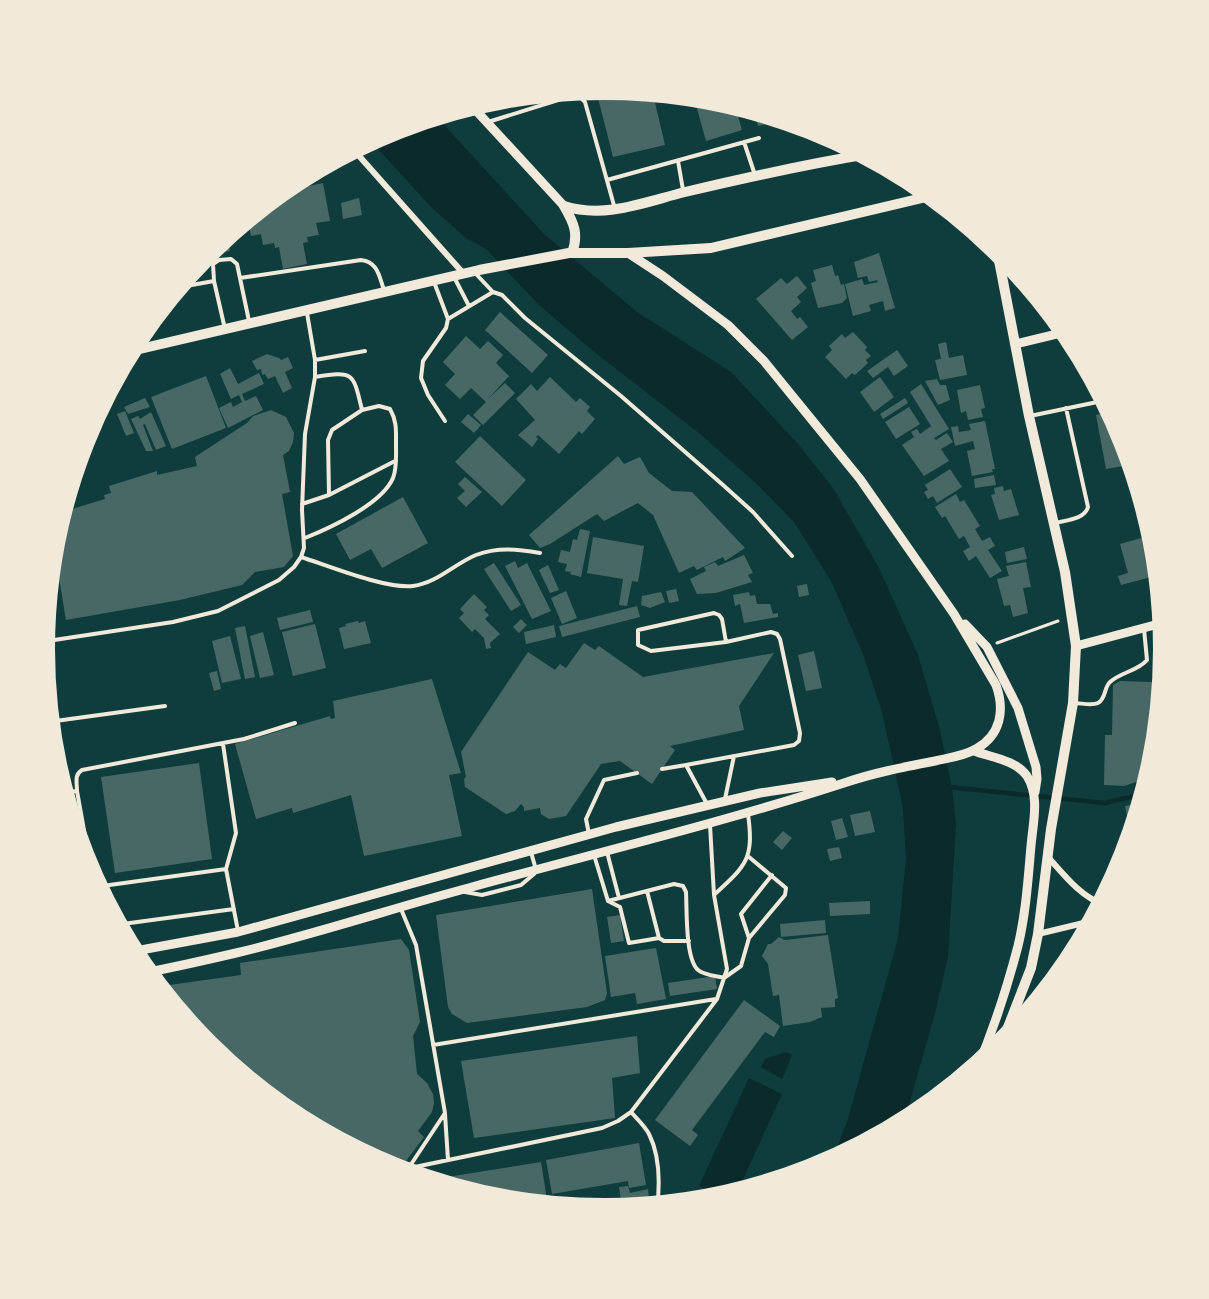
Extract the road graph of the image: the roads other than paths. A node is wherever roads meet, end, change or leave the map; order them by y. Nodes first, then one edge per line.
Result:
1 (568, 97) edge
2 (580, 97) edge
3 (477, 112) edge
4 (487, 123) junction
5 (759, 138) dead end
6 (744, 142) junction
7 (846, 152) edge
8 (358, 154) edge
9 (855, 156) edge
10 (848, 157) junction
11 (678, 161) junction
12 (755, 177) junction
13 (607, 180) junction
14 (683, 193) junction
15 (924, 198) edge
16 (564, 206) junction
17 (615, 210) junction
18 (571, 253) junction
19 (628, 253) junction
20 (999, 261) edge
21 (467, 273) junction
22 (240, 278) junction
23 (214, 281) junction
24 (434, 281) junction
25 (187, 286) edge
26 (385, 292) junction
27 (493, 292) junction
28 (469, 306) junction
29 (306, 310) junction
30 (448, 319) junction
31 (250, 323) junction
32 (225, 330) junction
33 (1059, 333) edge
34 (1015, 344) junction
35 (140, 349) edge
36 (365, 351) dead end
37 (315, 360) junction
38 (315, 377) junction
39 (1099, 402) edge
40 (1066, 408) junction
41 (362, 410) junction
42 (1029, 416) junction
43 (445, 421) dead end
44 (396, 460) junction
45 (329, 495) junction
46 (302, 504) junction
47 (1053, 523) junction
48 (305, 538) junction
49 (540, 553) dead end
50 (792, 556) dead end
51 (301, 557) junction
52 (954, 614) junction
53 (1157, 624) edge
54 (1144, 628) junction
55 (51, 641) edge
56 (726, 642) junction
57 (1076, 646) junction
58 (1073, 703) junction
59 (165, 706) dead end
60 (56, 721) edge
61 (295, 723) dead end
62 (223, 744) junction
63 (974, 751) junction
64 (734, 756) junction
65 (686, 765) junction
66 (662, 769) dead end
67 (637, 773) dead end
68 (859, 778) junction
69 (77, 791) junction
70 (70, 792) edge
71 (1035, 796) junction
72 (724, 802) junction
73 (707, 806) junction
74 (748, 814) junction
75 (710, 824) junction
76 (601, 831) junction
77 (589, 835) junction
78 (88, 847) edge
79 (607, 851) junction
80 (531, 852) junction
81 (594, 854) junction
82 (1047, 856) junction
83 (749, 857) junction
84 (226, 869) junction
85 (536, 870) junction
86 (771, 875) junction
87 (104, 885) edge
88 (394, 888) junction
89 (647, 891) junction
90 (714, 895) junction
91 (619, 898) junction
92 (608, 901) junction
93 (1097, 902) edge
94 (400, 906) junction
95 (234, 909) junction
96 (1086, 922) edge
97 (124, 924) edge
98 (238, 932) junction
99 (1038, 934) junction
100 (659, 938) junction
101 (749, 938) junction
102 (689, 942) junction
103 (140, 950) edge
104 (154, 971) edge
105 (724, 978) junction
106 (717, 999) junction
107 (1007, 1029) edge
108 (433, 1046) junction
109 (982, 1054) edge
110 (631, 1112) junction
111 (445, 1113) junction
112 (448, 1160) junction
113 (410, 1168) joint
114 (657, 1200) edge

1 - 4 lane
2 - 13 lane
3 - 4 street
4 - 16 street
5 - 6 lane
6 - 11 lane
6 - 12 lane
7 - 10 lane
8 - 21 street
9 - 10 main road
10 - 12 main road
11 - 13 lane
11 - 14 lane
12 - 14 main road
13 - 17 lane
14 - 17 main road
15 - 19 main road
16 - 17 main road
16 - 18 main road
18 - 19 main road
18 - 21 main road
19 - 52 street
20 - 34 main road
21 - 24 main road
21 - 27 lane
21 - 28 lane
22 - 23 lane
22 - 26 lane
22 - 31 lane
23 - 25 lane
23 - 32 lane
24 - 26 main road
24 - 30 lane
26 - 29 main road
27 - 28 lane
27 - 50 lane
28 - 30 lane
29 - 31 main road
29 - 37 lane
30 - 43 lane
31 - 32 main road
32 - 35 main road
33 - 34 street
34 - 42 main road
36 - 37 lane
37 - 38 lane
38 - 41 lane
38 - 46 lane
39 - 40 lane
40 - 42 lane
40 - 47 lane
41 - 44 lane
41 - 45 lane
42 - 47 main road
44 - 45 lane
44 - 48 lane
45 - 46 lane
46 - 48 lane
47 - 57 main road
48 - 51 lane
49 - 51 lane
51 - 55 lane
52 - 63 street
52 - 71 street
53 - 54 street
54 - 57 street
54 - 58 lane
56 - 56 lane
56 - 64 lane
57 - 58 main road
58 - 82 main road
59 - 60 lane
61 - 62 lane
62 - 69 lane
62 - 84 lane
63 - 68 street
63 - 71 street
64 - 65 lane
64 - 72 lane
65 - 66 lane
65 - 73 lane
67 - 77 lane
68 - 72 street
68 - 74 street
69 - 70 lane
69 - 78 lane
71 - 109 street
72 - 73 street
73 - 76 street
74 - 75 street
74 - 83 lane
75 - 79 street
75 - 90 lane
76 - 77 street
76 - 79 street
77 - 80 street
77 - 81 street
79 - 81 street
79 - 91 lane
80 - 85 lane
80 - 88 street
81 - 85 street
81 - 92 lane
82 - 93 street
82 - 99 main road
83 - 86 lane
83 - 90 lane
84 - 87 lane
84 - 95 lane
85 - 94 street
86 - 101 lane
86 - 101 lane
88 - 94 street
88 - 98 street
89 - 91 lane
89 - 100 lane
89 - 102 lane
90 - 105 lane
91 - 92 lane
92 - 100 lane
94 - 104 street
94 - 108 lane
95 - 97 lane
95 - 98 lane
96 - 99 street
98 - 103 street
99 - 107 main road
100 - 102 lane
101 - 105 lane
102 - 105 lane
105 - 106 lane
106 - 108 lane
106 - 110 lane
108 - 111 lane
110 - 112 lane
110 - 114 lane
111 - 112 lane
111 - 113 lane
112 - 113 lane

